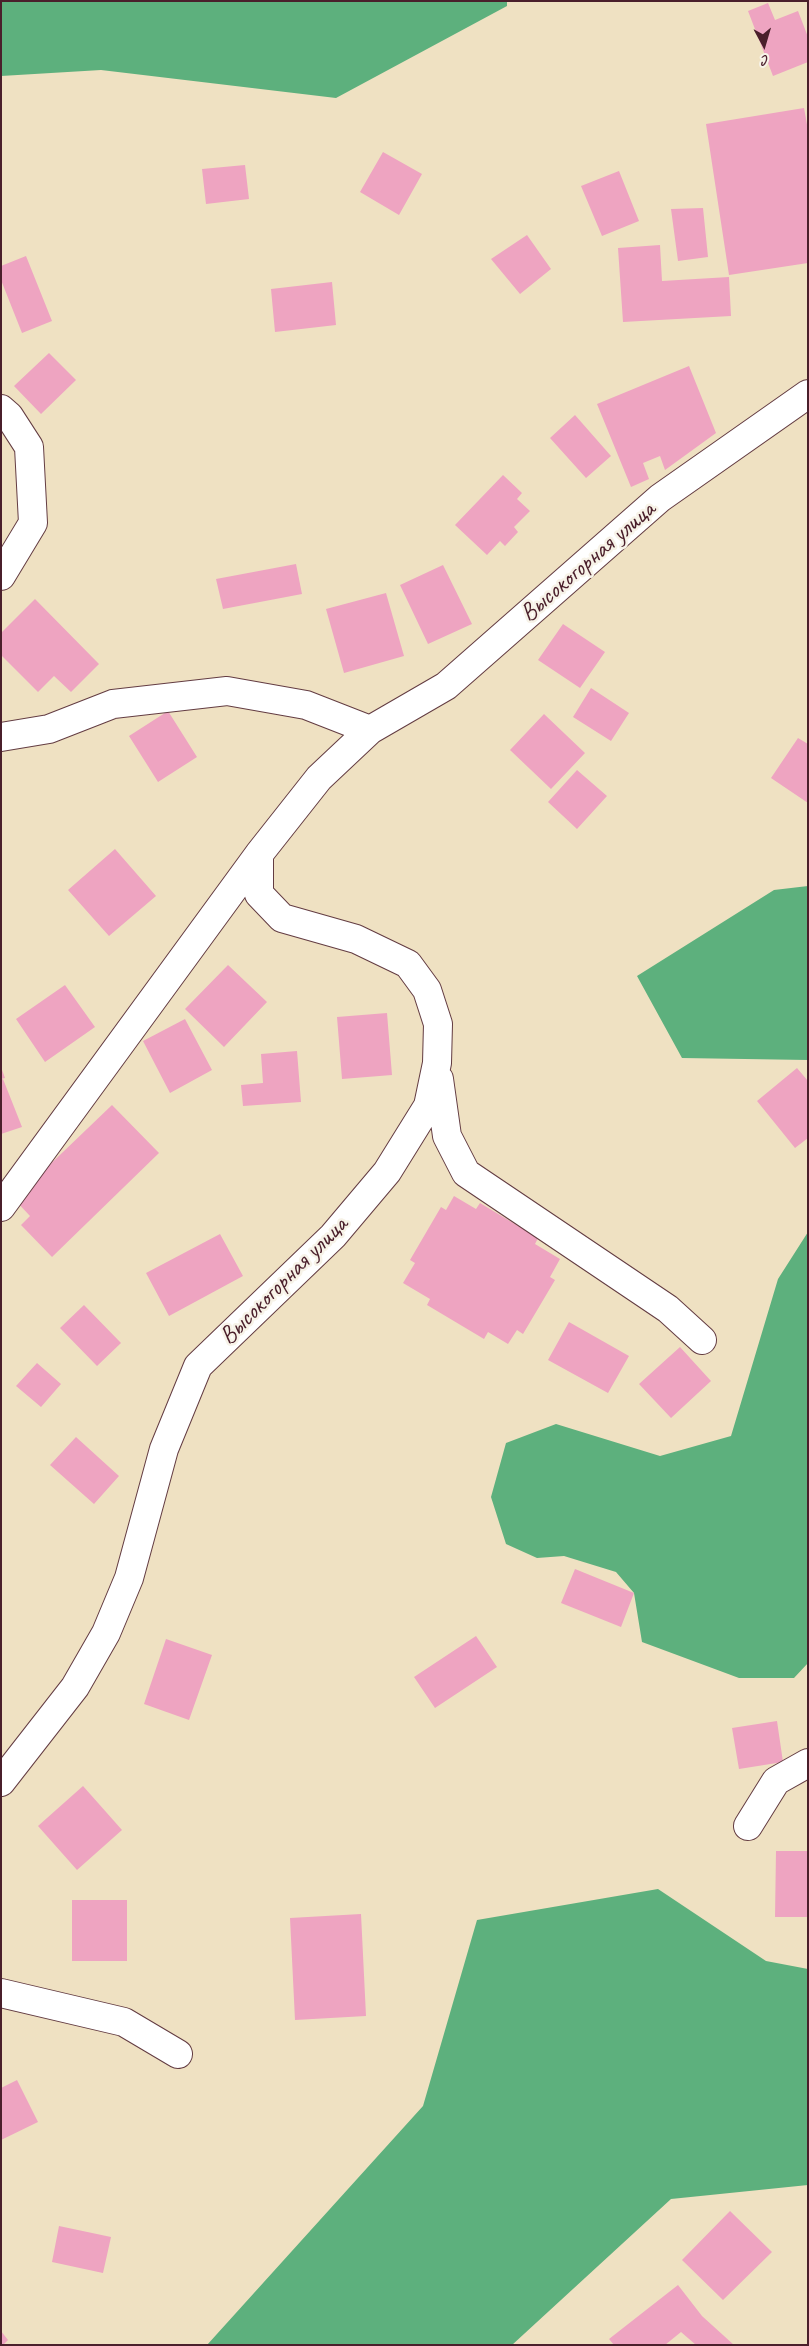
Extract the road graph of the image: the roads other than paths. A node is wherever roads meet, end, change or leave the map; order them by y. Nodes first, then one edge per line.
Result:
1 (808, 394) edge
2 (1, 409) edge
3 (1, 576) edge
4 (370, 730) junction
5 (1, 737) edge
6 (259, 854) junction
7 (437, 1064) junction
8 (1, 1207) edge
9 (702, 1340) dead end
10 (808, 1763) edge
11 (1, 1782) edge
12 (748, 1826) dead end
13 (1, 1993) edge
14 (178, 2054) dead end

1 - 4 street, Высокогорная улица
2 - 3 street
4 - 5 street
4 - 6 street, Высокогорная улица
6 - 7 street, Высокогорная улица
6 - 8 street, Высокогорная улица
7 - 9 street
7 - 11 street, Высокогорная улица
10 - 12 street
13 - 14 street

